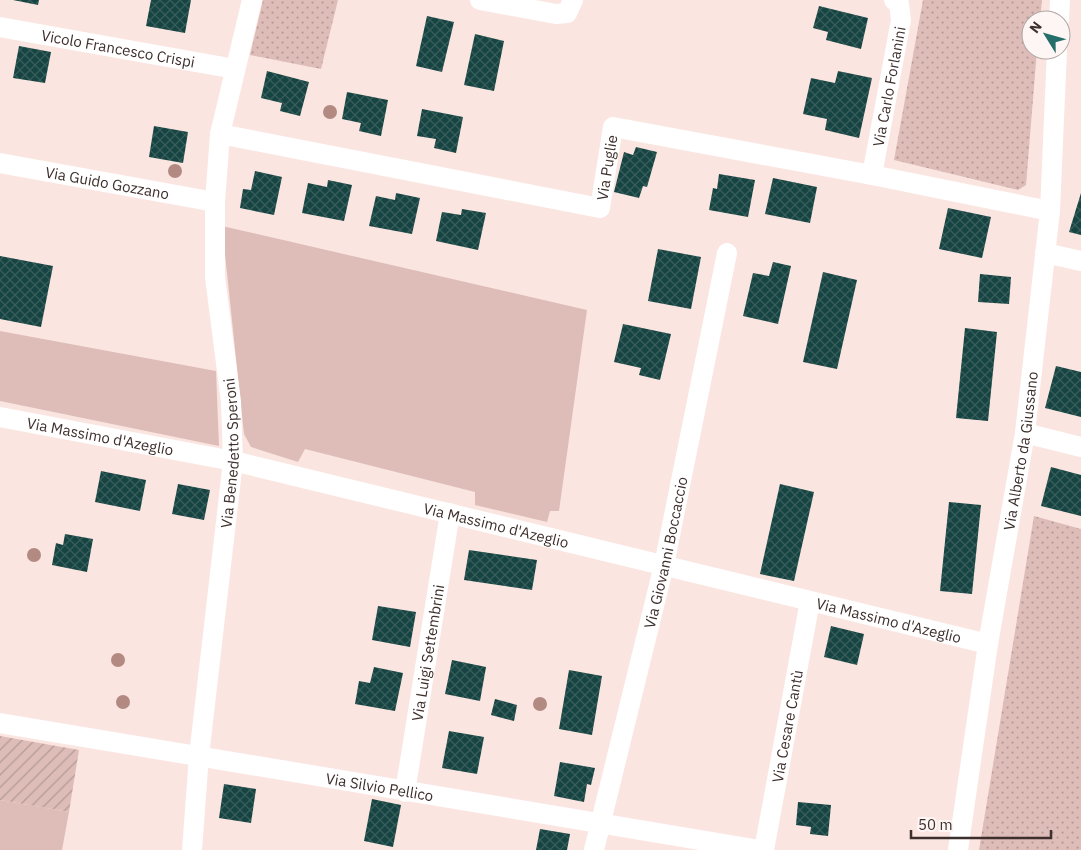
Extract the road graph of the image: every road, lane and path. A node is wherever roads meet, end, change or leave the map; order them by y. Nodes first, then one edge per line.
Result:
1 (252, 0) edge
2 (480, 0) edge
3 (574, 0) edge
4 (894, 0) edge
5 (0, 27) edge
6 (1057, 60) edge
7 (235, 69) junction
8 (220, 134) junction
9 (0, 163) edge
10 (872, 175) junction
11 (215, 202) junction
12 (1050, 211) junction
13 (1045, 253) junction
14 (727, 254) dead end
15 (1081, 262) edge
16 (0, 417) edge
17 (1025, 433) junction
18 (1081, 446) edge
19 (233, 461) junction
20 (450, 513) junction
21 (664, 564) junction
22 (810, 601) junction
23 (988, 644) junction
24 (0, 723) edge
25 (199, 756) junction
26 (405, 792) junction
27 (600, 824) junction
28 (192, 850) edge
29 (594, 850) edge
30 (760, 850) edge
31 (764, 850) edge
32 (958, 850) edge

1 - 7 street, Via Benedetto Speroni
2 - 3 street
4 - 10 street, Via Carlo Forlanini
5 - 7 street, Vicolo Francesco Crispi
6 - 12 street, Via Alberto da Giussano
7 - 8 street, Via Benedetto Speroni
8 - 10 street, Via Puglie
8 - 11 street, Via Benedetto Speroni
9 - 11 street, Via Guido Gozzano
10 - 12 street, Via Puglie
11 - 19 street, Via Benedetto Speroni
12 - 13 street, Via Alberto da Giussano
13 - 15 street
13 - 17 street, Via Alberto da Giussano
14 - 21 street, Via Giovanni Boccaccio
16 - 19 street, Via Massimo d'Azeglio
17 - 18 street
17 - 23 street, Via Alberto da Giussano
19 - 20 street, Via Massimo d'Azeglio
19 - 25 street, Via Benedetto Speroni
20 - 21 street, Via Massimo d'Azeglio
20 - 26 street, Via Luigi Settembrini
21 - 22 street, Via Massimo d'Azeglio
21 - 27 street, Via Giovanni Boccaccio
22 - 23 street, Via Massimo d'Azeglio
22 - 31 street, Via Cesare Cantù
23 - 32 street, Via Alberto da Giussano
24 - 25 street, Via Silvio Pellico
25 - 26 street, Via Silvio Pellico
25 - 28 street, Via Benedetto Speroni
26 - 27 street, Via Silvio Pellico
27 - 29 street, Via Giovanni Boccaccio
27 - 30 street, Via Silvio Pellico

